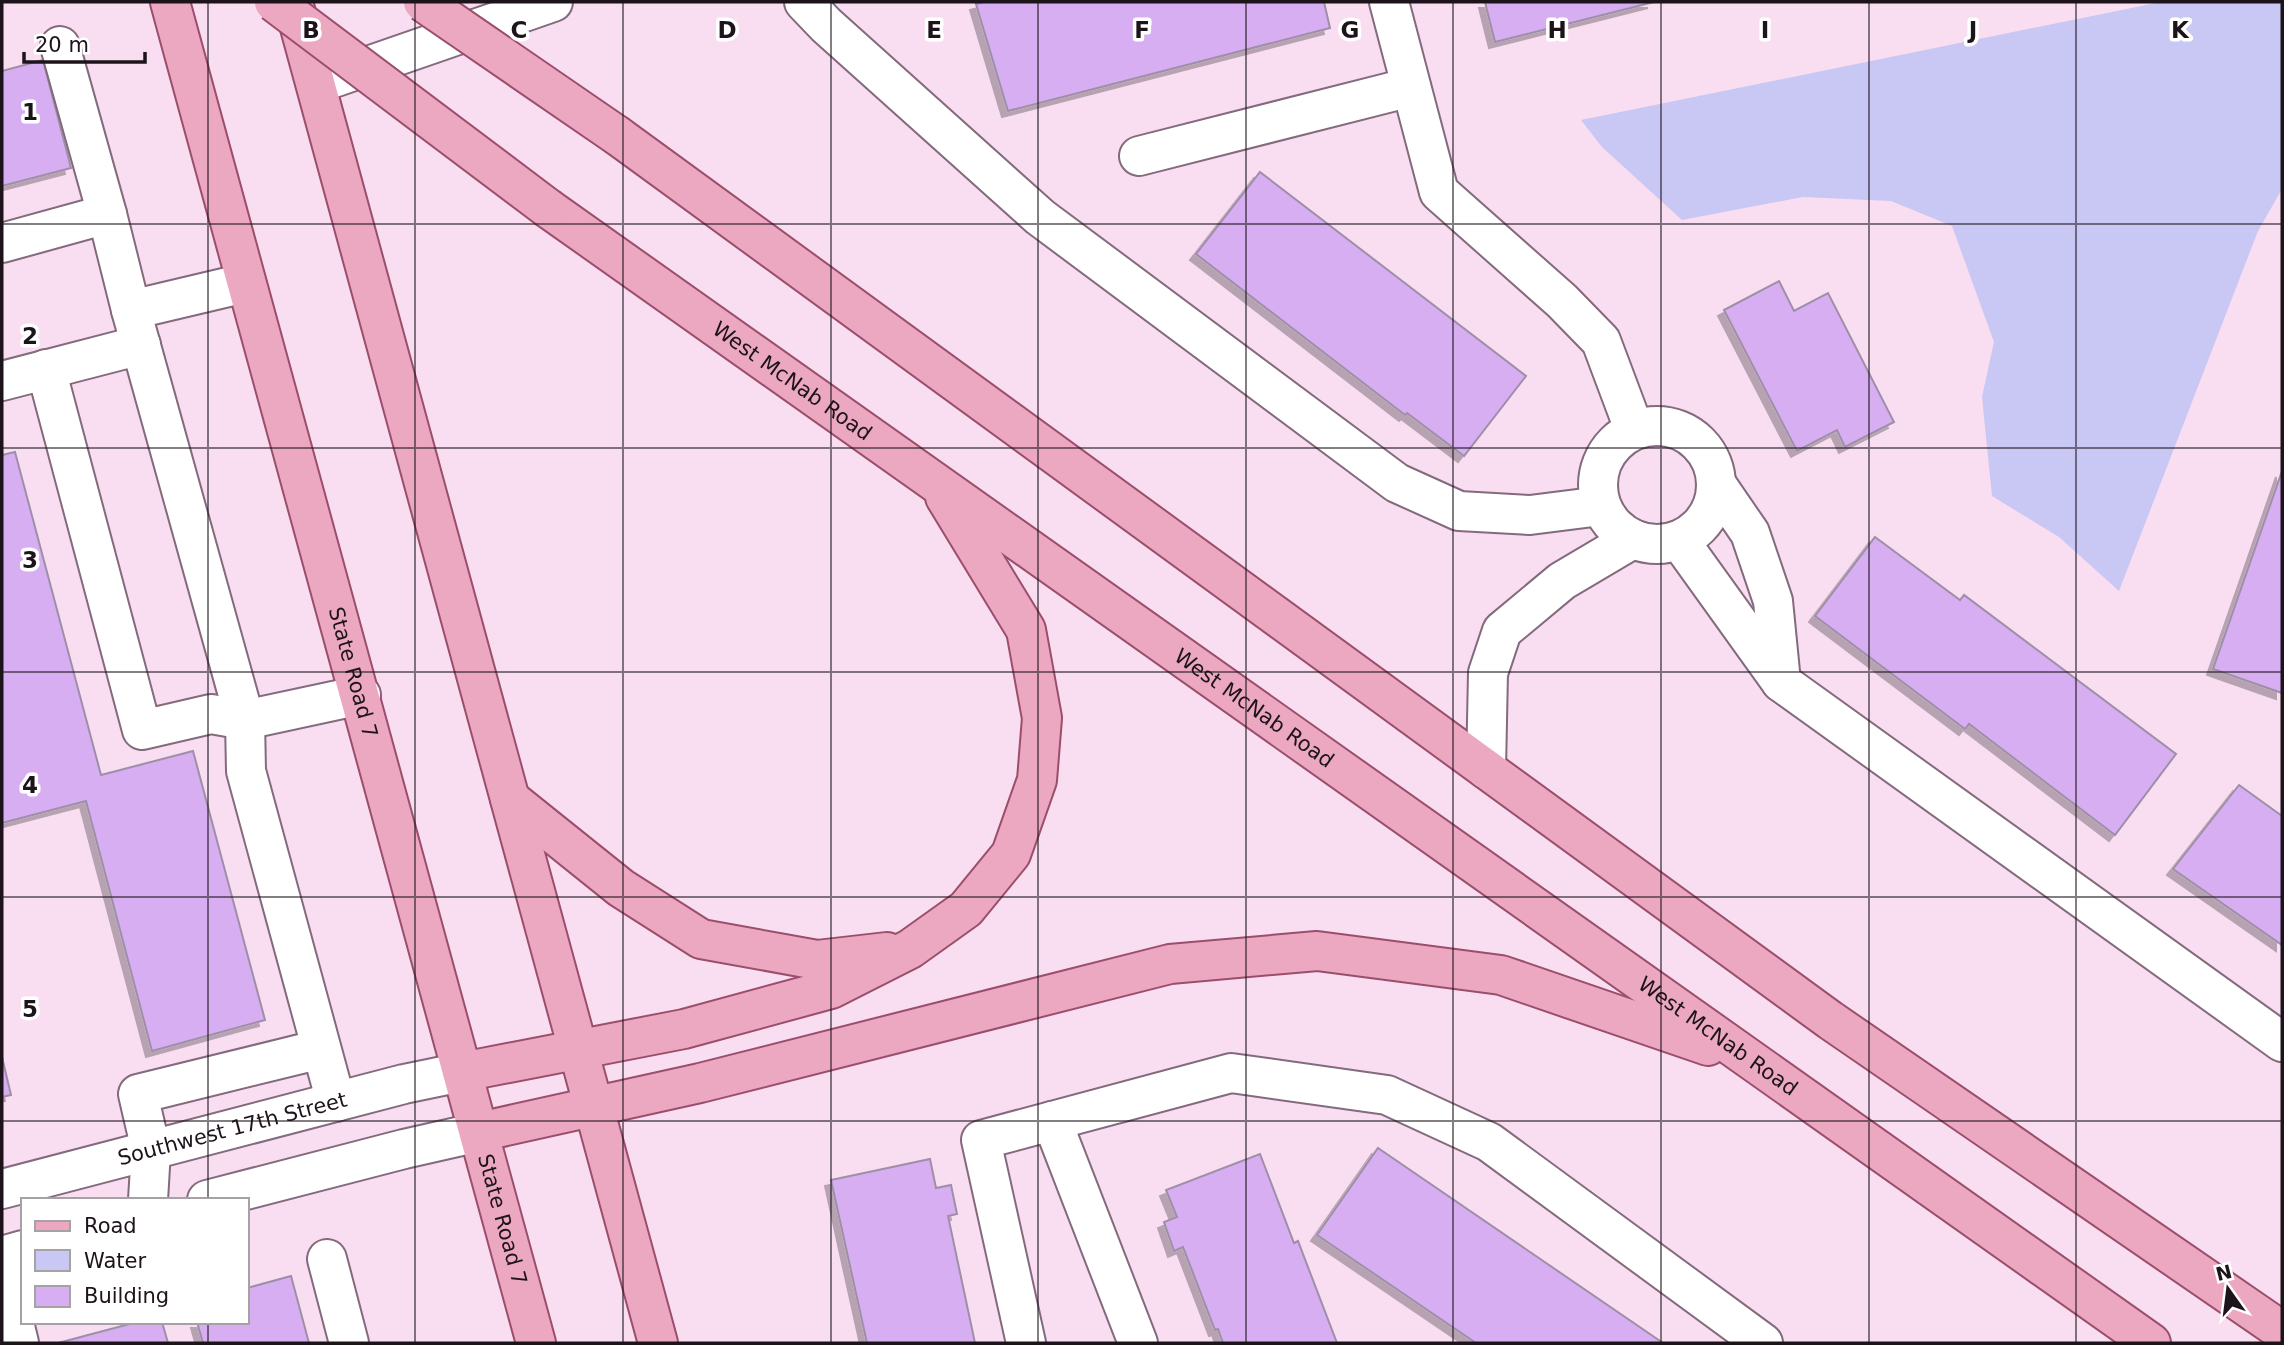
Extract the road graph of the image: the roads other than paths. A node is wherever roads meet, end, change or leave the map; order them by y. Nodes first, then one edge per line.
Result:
1 (170, 2) edge
2 (274, 2) edge
3 (293, 2) edge
4 (423, 2) edge
5 (553, 2) edge
6 (804, 2) edge
7 (1390, 2) edge
8 (60, 46) dead end
9 (316, 84) junction
10 (1411, 87) junction
11 (1139, 156) dead end
12 (107, 214) junction
13 (2, 243) edge
14 (245, 284) junction
15 (136, 328) junction
16 (46, 369) junction
17 (2, 381) edge
18 (1634, 429) junction
19 (936, 483) junction
20 (1717, 485) junction
21 (1601, 506) junction
22 (1633, 539) junction
23 (1679, 540) junction
24 (1781, 682) junction
25 (360, 695) junction
26 (245, 720) junction
27 (1486, 769) junction
28 (510, 799) junction
29 (910, 949) junction
30 (2282, 1042) edge
31 (321, 1049) junction
32 (578, 1050) junction
33 (1750, 1060) junction
34 (462, 1072) junction
35 (336, 1102) junction
36 (594, 1107) junction
37 (1052, 1121) junction
38 (479, 1132) junction
39 (151, 1150) junction
40 (2, 1189) edge
41 (148, 1198) edge
42 (220, 1198) edge
43 (21, 1251) edge
44 (2, 1256) edge
45 (327, 1259) dead end
46 (2, 1273) edge
47 (2282, 1331) edge
48 (19, 1343) edge
49 (349, 1343) edge
50 (536, 1343) edge
51 (658, 1343) edge
52 (1026, 1343) edge
53 (1138, 1343) edge
54 (1763, 1343) edge
55 (2151, 1343) edge

1 - 14 main road, State Road 7
2 - 19 main road, West McNab Road, bridge
3 - 9 main road
4 - 27 main road, bridge
5 - 9 street
6 - 21 street
7 - 10 street
8 - 12 street
9 - 28 main road
10 - 11 street
10 - 18 street
12 - 13 street
12 - 15 street
14 - 15 street
14 - 25 main road, State Road 7
15 - 16 street
15 - 26 street
16 - 17 street
16 - 26 street
18 - 20 street
18 - 21 street
19 - 29 main road
19 - 33 main road, West McNab Road
20 - 23 street
20 - 24 street
21 - 22 street
22 - 23 street
22 - 27 street
23 - 24 street
24 - 30 street
25 - 26 street
25 - 34 main road, State Road 7
26 - 31 street
27 - 47 main road
28 - 29 main road
28 - 32 main road
29 - 32 main road
31 - 35 street
31 - 39 street
32 - 34 main road
32 - 36 main road
33 - 36 main road
33 - 55 main road, West McNab Road
34 - 35 street, Southwest 17th Street
34 - 38 main road, State Road 7
35 - 39 street, Southwest 17th Street
36 - 38 main road
36 - 51 main road
37 - 52 street
37 - 53 street
37 - 54 street
38 - 42 street
38 - 50 main road, State Road 7
39 - 40 street, Southwest 17th Street
39 - 41 street
43 - 44 street
45 - 49 street
46 - 48 street

